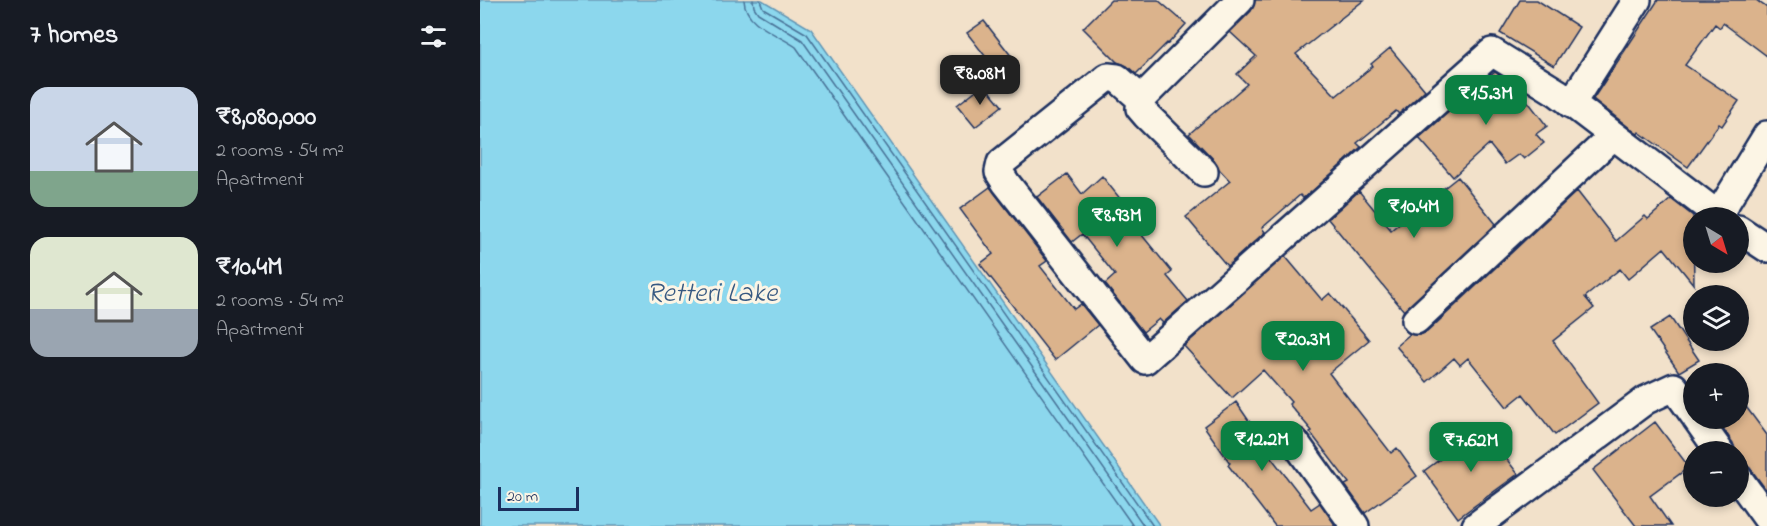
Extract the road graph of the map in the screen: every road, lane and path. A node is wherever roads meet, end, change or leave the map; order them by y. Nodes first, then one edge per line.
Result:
1 (1240, 0) edge
2 (1637, 0) edge
3 (1141, 99) junction
4 (1571, 104) junction
5 (1767, 135) edge
6 (1613, 136) junction
7 (1204, 172) dead end
8 (1709, 207) edge
9 (1732, 207) edge
10 (1749, 236) edge
11 (1767, 248) edge
12 (1416, 320) dead end
13 (1683, 400) edge
14 (1295, 442) dead end
15 (1749, 493) edge
16 (1767, 518) edge
17 (1355, 526) edge
18 (1476, 526) edge

1 - 3 street
2 - 4 street
3 - 4 street
3 - 7 street
4 - 6 street
5 - 9 street
6 - 8 street
6 - 12 street
10 - 11 street
13 - 18 street
14 - 17 street
15 - 16 street

